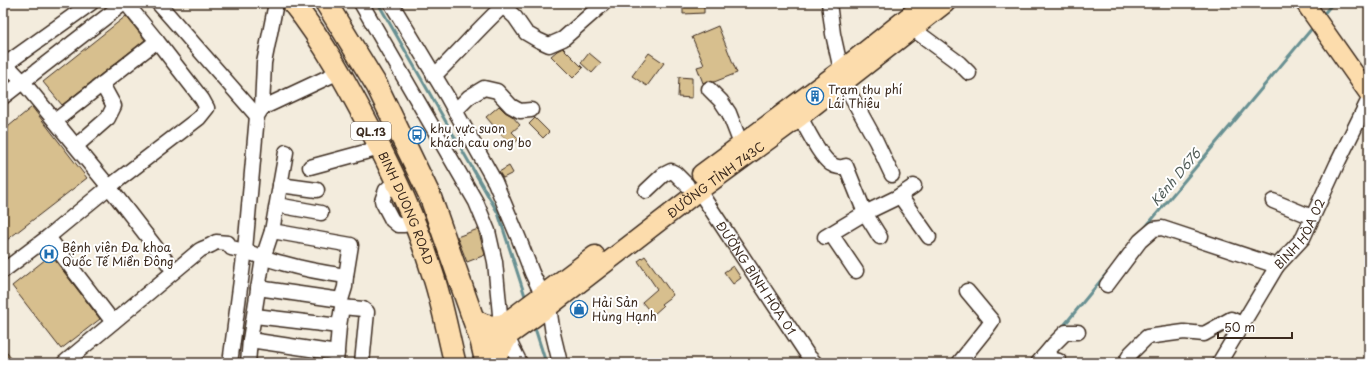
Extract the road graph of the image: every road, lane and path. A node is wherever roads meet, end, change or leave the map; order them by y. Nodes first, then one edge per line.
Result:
1 (91, 3) edge
2 (125, 3) edge
3 (158, 3) edge
4 (276, 3) edge
5 (293, 3) edge
6 (326, 3) edge
7 (361, 3) edge
8 (392, 3) edge
9 (604, 3) edge
10 (828, 3) edge
11 (925, 3) edge
12 (946, 3) edge
13 (1305, 3) edge
14 (504, 4) edge
15 (914, 29) junction
16 (157, 41) junction
17 (4, 65) edge
18 (339, 72) junction
19 (969, 73) dead end
20 (434, 76) junction
21 (843, 76) junction
22 (23, 82) junction
23 (102, 84) junction
24 (709, 89) dead end
25 (1369, 94) edge
26 (3, 97) edge
27 (1369, 99) edge
28 (531, 110) dead end
29 (454, 111) junction
30 (260, 112) junction
31 (800, 117) junction
32 (55, 121) junction
33 (741, 144) junction
34 (76, 146) junction
35 (380, 148) junction
36 (286, 152) dead end
37 (310, 167) dead end
38 (892, 175) dead end
39 (280, 185) junction
40 (692, 186) junction
41 (914, 186) dead end
42 (109, 187) junction
43 (317, 190) dead end
44 (646, 191) dead end
45 (900, 196) junction
46 (1273, 201) dead end
47 (277, 205) junction
48 (866, 213) junction
49 (321, 214) dead end
50 (1312, 217) junction
51 (272, 231) junction
52 (48, 237) junction
53 (880, 237) dead end
54 (929, 237) dead end
55 (238, 249) junction
56 (263, 258) junction
57 (1277, 266) junction
58 (3, 271) edge
59 (174, 271) junction
60 (856, 272) dead end
61 (346, 276) junction
62 (1107, 285) dead end
63 (258, 288) junction
64 (967, 292) dead end
65 (546, 300) junction
66 (342, 303) junction
67 (255, 316) junction
68 (473, 318) junction
69 (113, 322) junction
70 (1242, 324) junction
71 (339, 326) junction
72 (504, 331) junction
73 (1078, 332) dead end
74 (250, 340) junction
75 (337, 358) edge
76 (472, 359) edge
77 (1041, 360) edge
78 (1059, 361) dead end
79 (64, 363) edge
80 (230, 363) edge
81 (248, 363) edge
82 (362, 363) edge
83 (520, 363) edge
84 (560, 363) edge
85 (815, 363) edge
86 (958, 363) edge
87 (1125, 363) edge
88 (1219, 363) edge

1 - 17 street
2 - 16 street
2 - 22 street
3 - 30 street
4 - 30 street
5 - 18 highway, BINH DUONG ROAD / QL.13
6 - 68 highway, BINH DUONG ROAD / QL.13
7 - 72 street
8 - 20 street
9 - 14 street
10 - 21 street
11 - 21 main road, ĐƯỜNG TỈNH 743C
12 - 15 main road, ĐƯỜNG TỈNH 743C
13 - 25 main road
14 - 20 street
15 - 19 street
15 - 21 main road, ĐƯỜNG TỈNH 743C
16 - 23 street
16 - 42 street
17 - 22 street
18 - 30 street
18 - 35 highway, BINH DUONG ROAD / QL.13
20 - 29 street
21 - 31 main road, ĐƯỜNG TỈNH 743C
21 - 33 main road, ĐƯỜNG TỈNH 743C
21 - 38 street
22 - 26 street
22 - 32 street
23 - 32 street
23 - 34 street
24 - 33 street
27 - 50 street, BÌNH HÒA 02
28 - 29 street
29 - 65 street
30 - 55 street
31 - 40 main road, ĐƯỜNG TỈNH 743C
31 - 48 street
32 - 34 street
33 - 40 main road, ĐƯỜNG TỈNH 743C
34 - 42 street
35 - 37 street
35 - 76 highway, BINH DUONG ROAD / QL.13
36 - 39 street
39 - 43 street
39 - 47 street
40 - 44 street, ĐƯỜNG BÌNH HÒA 01
40 - 65 main road, ĐƯỜNG TỈNH 743C
40 - 85 street, ĐƯỜNG BÌNH HÒA 01
41 - 45 street
42 - 52 street
42 - 59 street
45 - 48 street
45 - 54 street
46 - 50 street
47 - 49 street
47 - 51 street
48 - 53 street
48 - 60 street
50 - 57 street, BÌNH HÒA 02
51 - 56 street
51 - 61 street
52 - 58 street
52 - 69 street
55 - 56 street
55 - 59 street
55 - 80 street
56 - 61 street
56 - 63 street
57 - 62 street
57 - 70 street, BÌNH HÒA 02
59 - 69 street
61 - 66 street
63 - 66 street
63 - 67 street
64 - 86 street
65 - 72 main road, ĐƯỜNG TỈNH 743C
65 - 84 street
66 - 71 street
66 - 82 street
67 - 71 street
67 - 74 street
68 - 72 highway
68 - 76 highway, BINH DUONG ROAD / QL.13
69 - 79 street
70 - 87 street
70 - 88 street, BÌNH HÒA 02
71 - 75 street
72 - 76 highway
72 - 83 street
73 - 77 street
74 - 75 street
74 - 81 street
77 - 78 street

